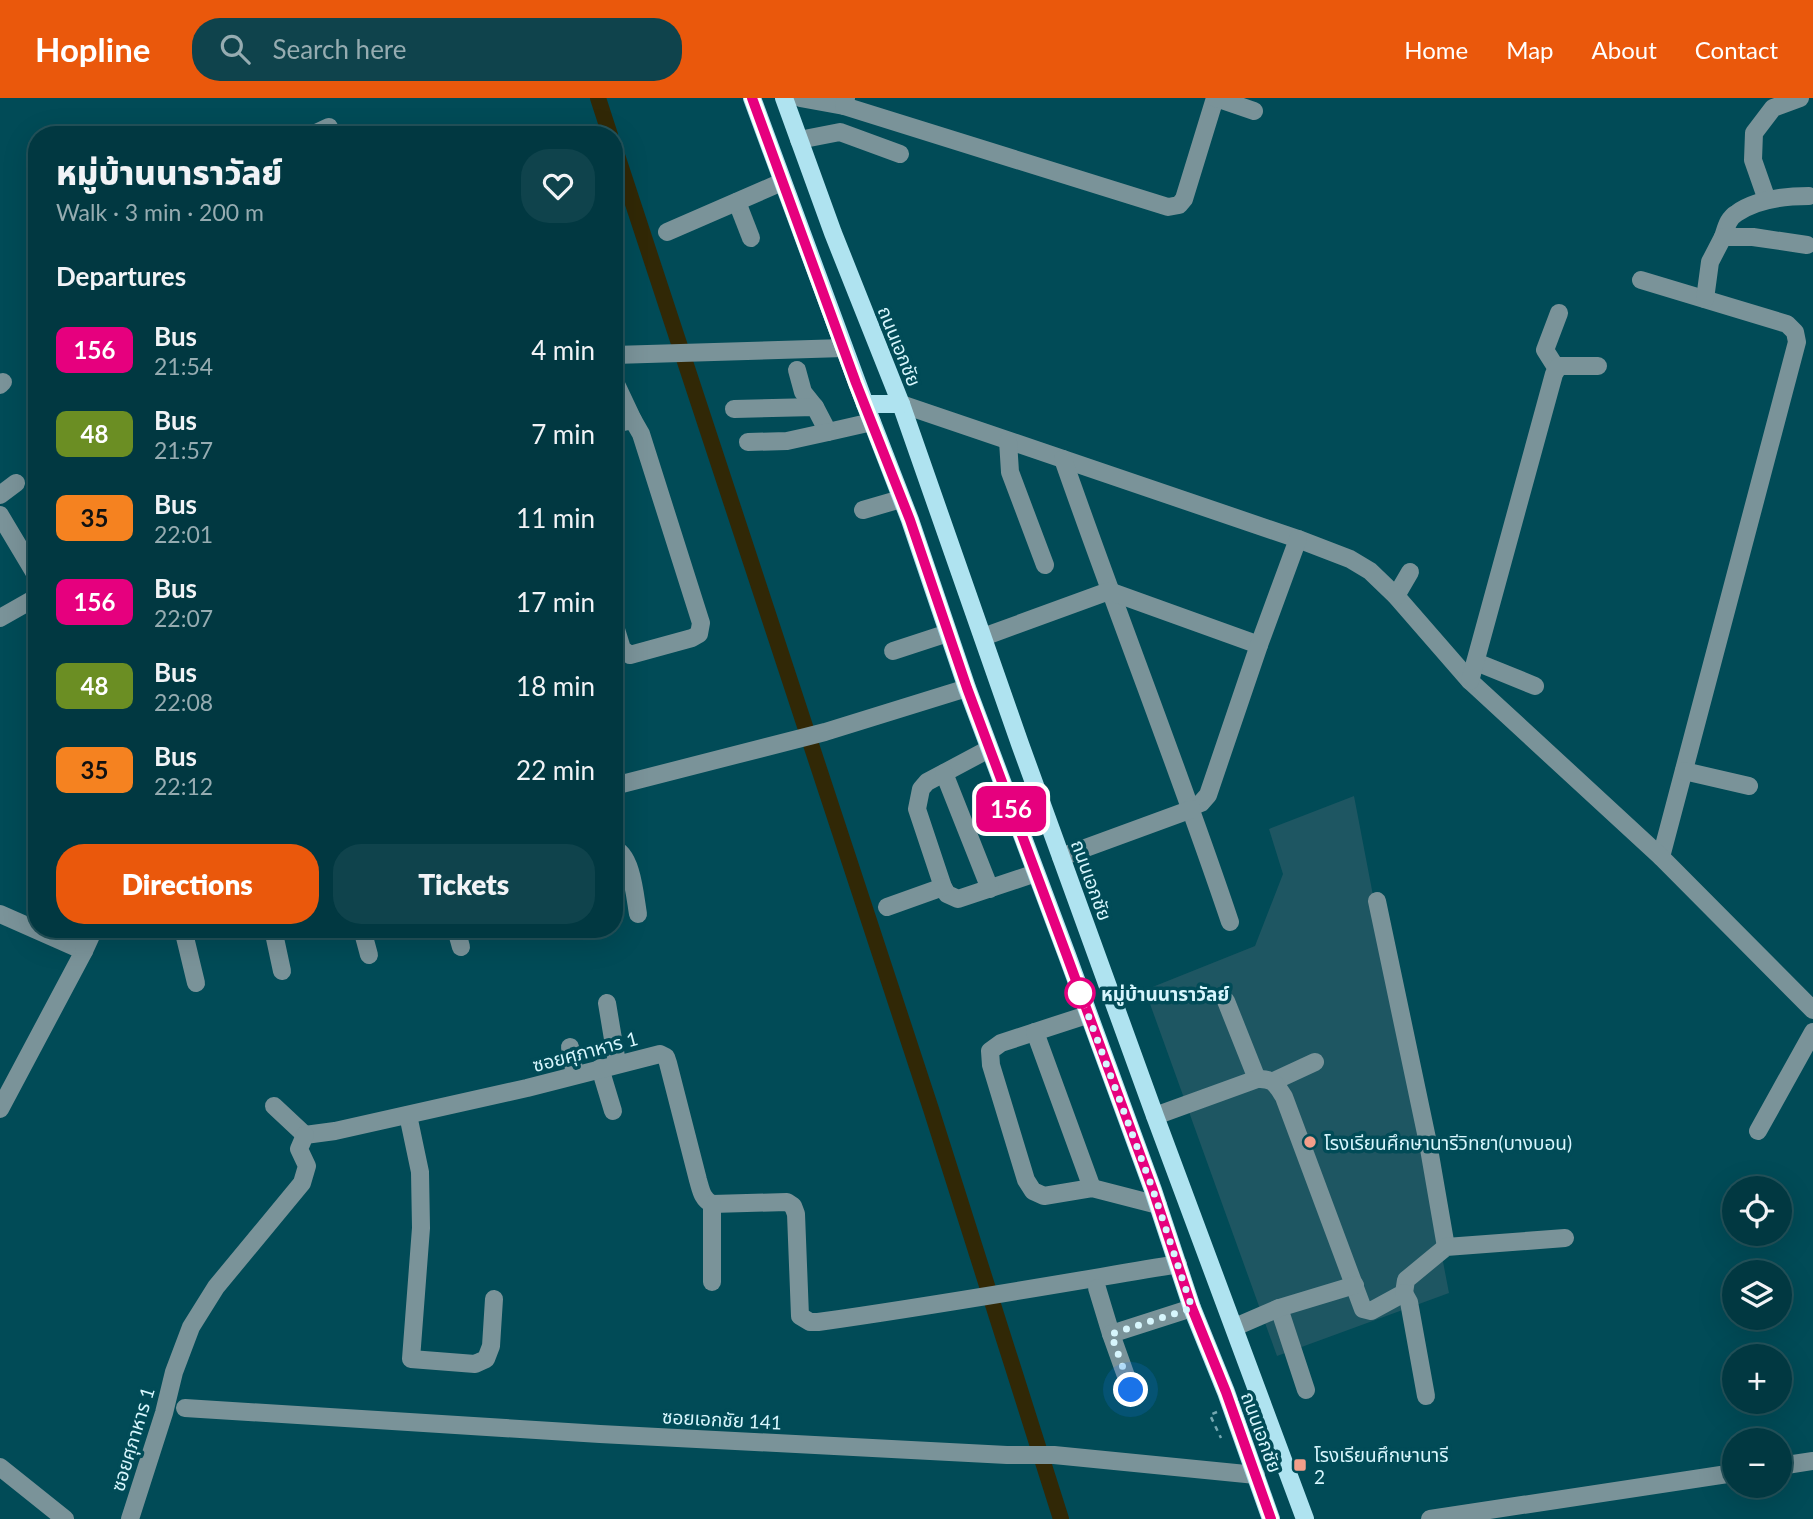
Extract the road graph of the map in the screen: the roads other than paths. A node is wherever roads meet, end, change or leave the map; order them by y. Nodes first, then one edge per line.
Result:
1 (752, 98) edge
2 (784, 98) edge
3 (800, 98) edge
4 (1216, 98) edge
5 (1800, 98) edge
6 (845, 102) edge
7 (1254, 111) dead end
8 (799, 140) junction
9 (900, 154) dead end
10 (782, 182) junction
11 (1809, 196) dead end
12 (1767, 201) junction
13 (737, 202) junction
14 (667, 232) dead end
15 (1723, 237) junction
16 (751, 238) dead end
17 (1807, 245) dead end
18 (1641, 280) dead end
19 (1705, 299) junction
20 (1559, 313) dead end
21 (844, 348) junction
22 (623, 355) edge
23 (1598, 366) dead end
24 (1557, 369) junction
25 (797, 370) dead end
26 (623, 399) edge
27 (864, 404) junction
28 (901, 404) junction
29 (815, 407) junction
30 (734, 409) dead end
31 (633, 420) junction
32 (623, 422) edge
33 (872, 422) junction
34 (828, 432) junction
35 (1008, 441) junction
36 (748, 442) dead end
37 (1063, 459) junction
38 (16, 483) dead end
39 (0, 495) edge
40 (901, 499) junction
41 (863, 510) dead end
42 (0, 515) edge
43 (1298, 539) junction
44 (28, 563) edge
45 (1045, 565) dead end
46 (1410, 572) dead end
47 (1109, 591) junction
48 (1396, 596) junction
49 (28, 606) edge
50 (0, 618) edge
51 (948, 633) junction
52 (983, 637) junction
53 (1258, 645) junction
54 (623, 650) edge
55 (893, 650) dead end
56 (1476, 662) junction
57 (1470, 681) junction
58 (1535, 686) dead end
59 (967, 688) junction
60 (989, 749) junction
61 (1684, 771) junction
62 (944, 773) junction
63 (623, 784) edge
64 (1749, 786) dead end
65 (1191, 808) junction
66 (623, 854) edge
67 (1061, 856) junction
68 (1661, 857) junction
69 (1036, 873) junction
70 (943, 887) junction
71 (990, 888) junction
72 (1377, 901) dead end
73 (887, 907) dead end
74 (0, 914) edge
75 (638, 914) dead end
76 (1230, 922) dead end
77 (28, 926) edge
78 (54, 938) edge
79 (90, 938) edge
80 (185, 938) edge
81 (274, 938) edge
82 (364, 938) edge
83 (83, 951) junction
84 (369, 955) dead end
85 (282, 971) dead end
86 (197, 983) dead end
87 (1226, 1001) dead end
88 (607, 1003) dead end
89 (1813, 1010) edge
90 (1087, 1015) junction
91 (1035, 1032) junction
92 (1813, 1032) edge
93 (570, 1047) dead end
94 (1314, 1062) dead end
95 (609, 1066) junction
96 (575, 1075) junction
97 (1265, 1080) junction
98 (274, 1106) dead end
99 (0, 1109) edge
100 (613, 1111) dead end
101 (408, 1115) junction
102 (1155, 1116) junction
103 (1758, 1131) dead end
104 (305, 1135) junction
105 (1092, 1188) junction
106 (712, 1205) junction
107 (1158, 1205) junction
108 (1565, 1238) dead end
109 (1447, 1247) junction
110 (1178, 1264) junction
111 (712, 1282) dead end
112 (1355, 1285) junction
113 (1097, 1288) dead end
114 (1404, 1293) junction
115 (494, 1299) dead end
116 (1192, 1308) junction
117 (1279, 1308) junction
118 (1235, 1327) junction
119 (1111, 1334) junction
120 (1131, 1390) dead end
121 (1306, 1390) dead end
122 (1426, 1396) dead end
123 (185, 1409) dead end
124 (1813, 1461) edge
125 (1792, 1464) edge
126 (0, 1467) edge
127 (1256, 1475) junction
128 (1722, 1475) edge
129 (65, 1519) edge
130 (130, 1519) edge
131 (1271, 1519) edge
132 (1305, 1519) edge
133 (1430, 1519) edge

1 - 10 main road, ถนนเอกชัย
2 - 8 main road, ถนนเอกชัย
3 - 6 street
4 - 6 street
4 - 7 street
5 - 12 street
8 - 9 street
8 - 28 main road, ถนนเอกชัย
10 - 13 street
10 - 21 main road, ถนนเอกชัย
11 - 12 street
12 - 15 street
13 - 14 street
13 - 16 street
15 - 17 street
15 - 19 street
18 - 19 street
19 - 61 street
20 - 24 street
21 - 22 street
21 - 27 main road, ถนนเอกชัย
23 - 24 street
24 - 56 street
25 - 29 street
26 - 31 street
27 - 28 main road
27 - 33 main road, ถนนเอกชัย
28 - 35 street
28 - 52 main road, ถนนเอกชัย
29 - 30 street
29 - 34 street
31 - 32 street
31 - 54 street
33 - 34 street
33 - 40 main road, ถนนเอกชัย
34 - 36 street
35 - 37 street
35 - 45 street
37 - 43 street
37 - 47 street
38 - 39 street
40 - 41 street
40 - 51 main road, ถนนเอกชัย
42 - 44 street
43 - 48 street
43 - 53 street
46 - 48 street
47 - 52 street
47 - 53 street
47 - 65 street
48 - 57 street
49 - 50 street
51 - 55 street
51 - 59 main road, ถนนเอกชัย
52 - 67 main road, ถนนเอกชัย
53 - 65 street
56 - 57 street
56 - 58 street
57 - 68 street
59 - 60 main road, ถนนเอกชัย
59 - 63 street
60 - 62 street
60 - 69 main road, ถนนเอกชัย
61 - 64 street
61 - 68 street
62 - 70 street
62 - 71 street
65 - 67 street
65 - 76 street
66 - 75 street
67 - 102 main road, ถนนเอกชัย
68 - 89 street
69 - 71 street
69 - 90 main road, ถนนเอกชัย
70 - 71 street
70 - 73 street
72 - 109 street
74 - 77 street
78 - 83 street
79 - 83 street
80 - 86 street
81 - 85 street
82 - 84 street
83 - 99 street
87 - 97 street
88 - 95 street
90 - 91 street
90 - 107 main road, ถนนเอกชัย
91 - 105 street
91 - 105 street
92 - 103 street
93 - 96 street
94 - 97 street
95 - 96 street, ซอยศุภาหาร 1
95 - 100 street
95 - 106 street, ซอยศุภาหาร 1
96 - 101 street, ซอยศุภาหาร 1
97 - 102 street
97 - 112 street
98 - 104 street
101 - 104 street, ซอยศุภาหาร 1
101 - 115 street
102 - 118 main road, ถนนเอกชัย
104 - 130 street, ซอยศุภาหาร 1
105 - 107 street
106 - 110 street
106 - 111 street
107 - 110 main road, ถนนเอกชัย
108 - 109 street
109 - 114 street
110 - 116 main road, ถนนเอกชัย
112 - 114 street
112 - 117 street
113 - 119 street
114 - 122 street
116 - 119 street
116 - 127 main road, ถนนเอกชัย
117 - 118 street
117 - 121 street
118 - 132 main road, ถนนเอกชัย
119 - 120 street
123 - 127 street, ซอยเอกชัย 141
124 - 125 street
126 - 129 street
127 - 131 main road, ถนนเอกชัย
128 - 133 street

